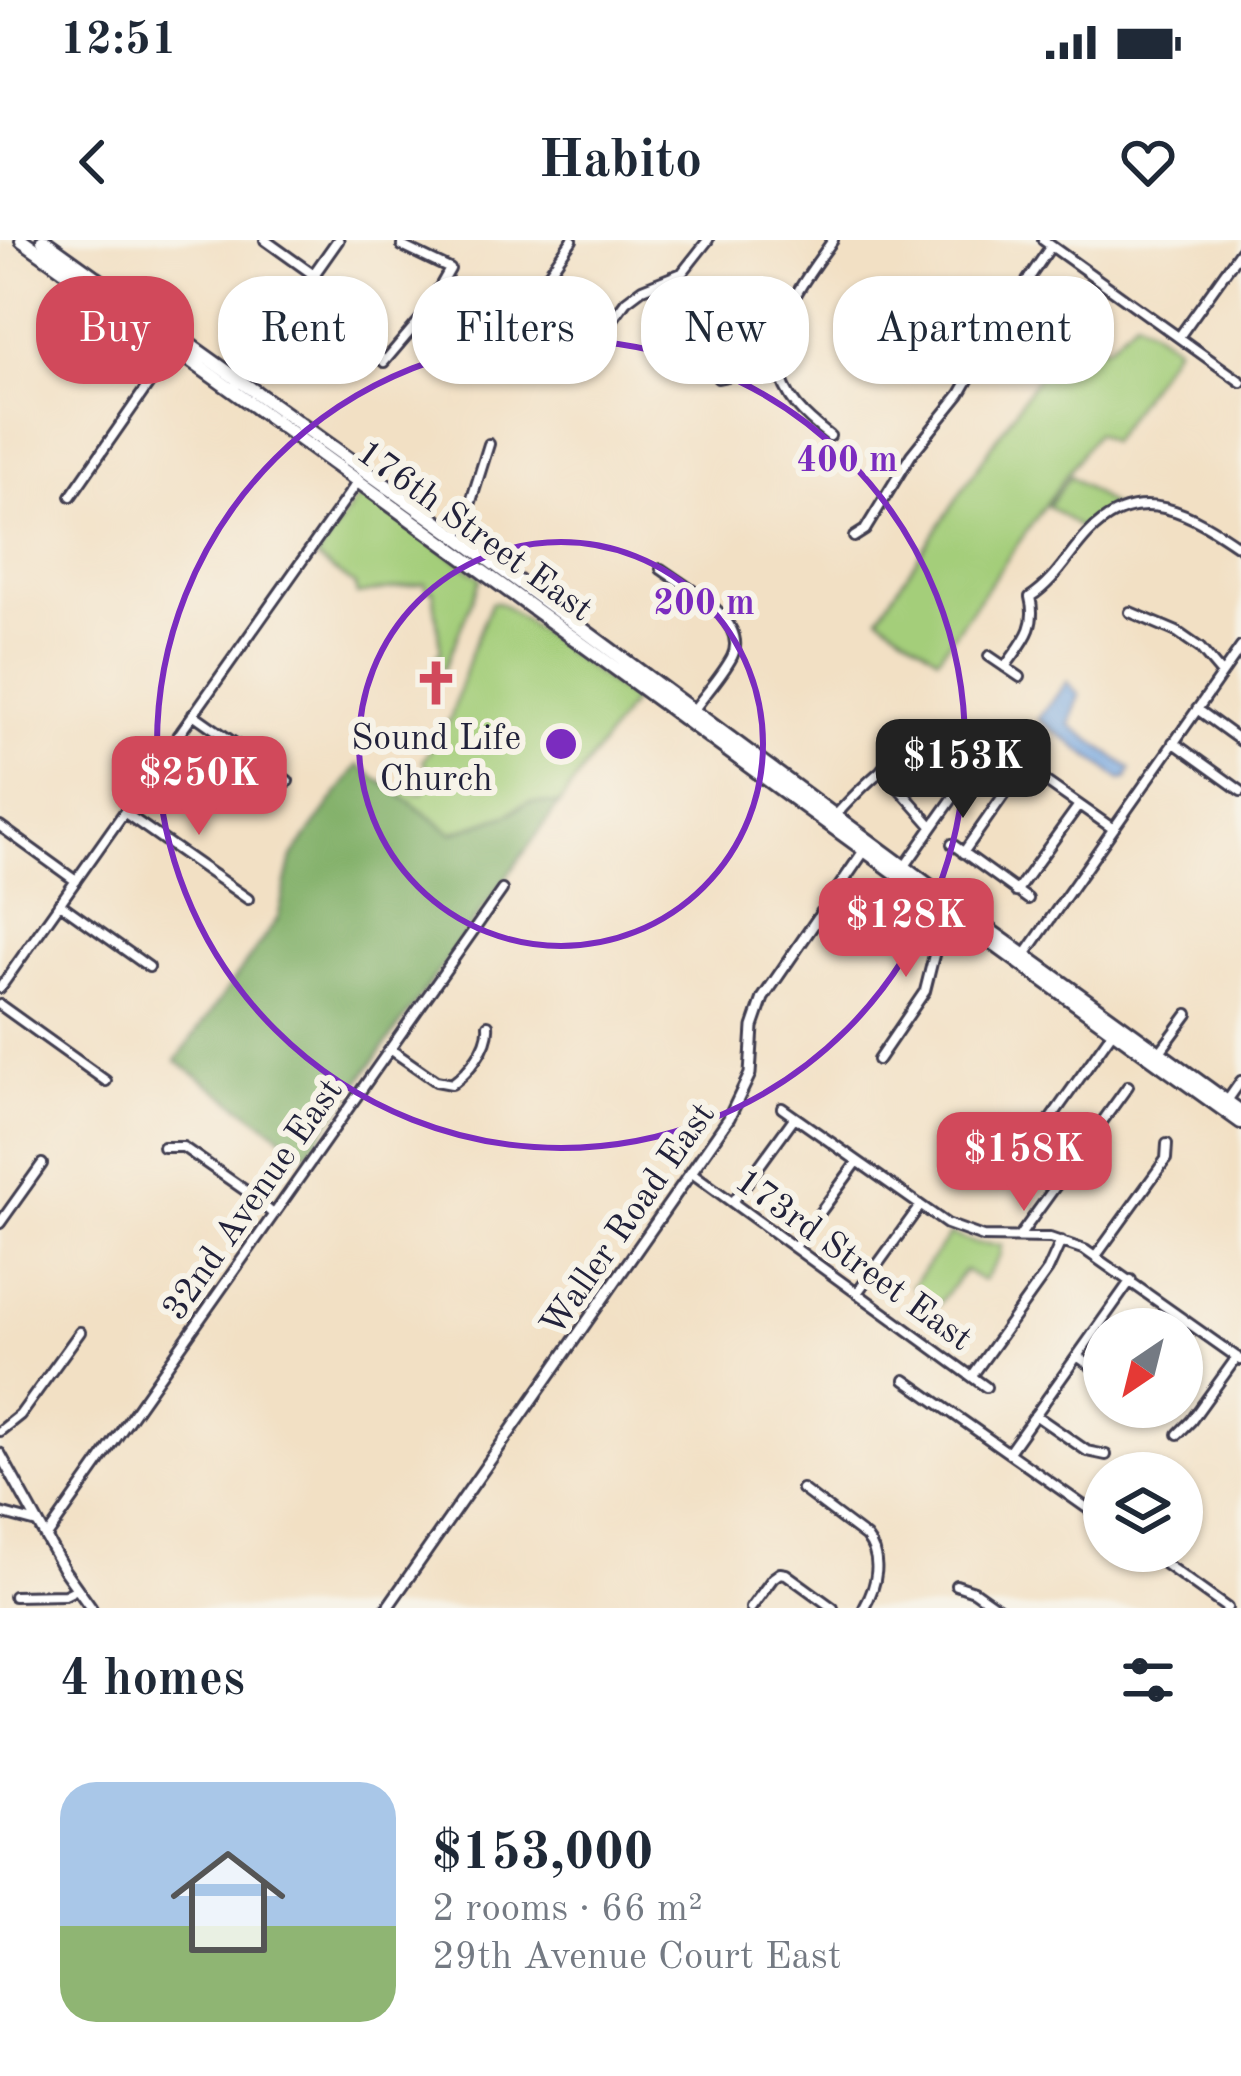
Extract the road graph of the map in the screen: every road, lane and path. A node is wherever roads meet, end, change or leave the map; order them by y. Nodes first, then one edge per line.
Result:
1 (22, 240) edge
2 (43, 240) edge
3 (265, 240) edge
4 (338, 240) edge
5 (572, 240) edge
6 (708, 240) edge
7 (833, 240) edge
8 (1047, 243) edge
9 (402, 246) dead end
10 (1241, 250) edge
11 (314, 275) junction
12 (73, 276) edge
13 (809, 276) edge
14 (1179, 337) junction
15 (218, 370) edge
16 (1240, 379) edge
17 (148, 384) edge
18 (237, 384) edge
19 (784, 384) edge
20 (830, 436) dead end
21 (489, 444) dead end
22 (362, 476) junction
23 (71, 496) dead end
24 (458, 537) junction
25 (854, 537) dead end
26 (1241, 548) edge
27 (661, 568) dead end
28 (1130, 612) dead end
29 (1241, 647) edge
30 (989, 656) dead end
31 (1005, 667) junction
32 (1222, 674) junction
33 (1020, 677) dead end
34 (1197, 709) junction
35 (193, 714) junction
36 (690, 715) junction
37 (1241, 741) edge
38 (1173, 742) junction
39 (882, 768) junction
40 (287, 781) dead end
41 (1241, 791) edge
42 (1079, 805) junction
43 (125, 813) junction
44 (835, 816) junction
45 (0, 826) edge
46 (932, 826) junction
47 (1112, 828) junction
48 (952, 844) dead end
49 (867, 847) junction
50 (963, 853) junction
51 (904, 868) junction
52 (76, 880) junction
53 (502, 890) dead end
54 (1016, 892) junction
55 (248, 899) dead end
56 (1028, 899) dead end
57 (59, 903) junction
58 (954, 917) junction
59 (981, 936) junction
60 (1025, 955) junction
61 (149, 968) dead end
62 (0, 988) edge
63 (0, 1005) edge
64 (1188, 1014) dead end
65 (488, 1025) dead end
66 (1113, 1030) junction
67 (389, 1049) junction
68 (1160, 1052) junction
69 (878, 1060) dead end
70 (106, 1081) dead end
71 (1241, 1082) edge
72 (1186, 1084) junction
73 (1127, 1086) dead end
74 (1235, 1107) edge
75 (782, 1108) dead end
76 (794, 1118) junction
77 (1241, 1123) edge
78 (1167, 1144) dead end
79 (163, 1147) dead end
80 (857, 1162) junction
81 (42, 1164) dead end
82 (692, 1173) junction
83 (1012, 1173) dead end
84 (733, 1202) junction
85 (920, 1206) junction
86 (273, 1214) junction
87 (0, 1223) edge
88 (1020, 1235) junction
89 (1061, 1241) junction
90 (795, 1247) junction
91 (1096, 1256) junction
92 (1132, 1280) junction
93 (857, 1293) junction
94 (80, 1332) dead end
95 (1078, 1356) junction
96 (1239, 1358) edge
97 (1083, 1360) edge
98 (972, 1376) junction
99 (905, 1380) dead end
100 (986, 1387) dead end
101 (1035, 1415) junction
102 (0, 1431) edge
103 (1178, 1434) dead end
104 (1009, 1452) junction
105 (1092, 1452) edge
106 (0, 1454) edge
107 (802, 1490) dead end
108 (1083, 1505) edge
109 (0, 1513) edge
110 (38, 1523) junction
111 (46, 1538) junction
112 (1176, 1572) edge
113 (956, 1585) dead end
114 (77, 1588) junction
115 (14, 1596) dead end
116 (91, 1608) edge
117 (387, 1608) edge
118 (751, 1608) edge
119 (833, 1608) edge
120 (864, 1608) edge
121 (998, 1608) edge
122 (1227, 1608) edge

1 - 12 main road, 176th Street East
2 - 15 main road, 176th Street East
3 - 11 street
4 - 11 street
5 - 6 street
7 - 13 street
8 - 14 street
8 - 25 street
9 - 11 street
10 - 14 street
14 - 16 street
17 - 23 street
18 - 22 main road, 176th Street East
19 - 20 street
21 - 24 street
22 - 24 main road, 176th Street East
22 - 35 street
22 - 36 main road, 176th Street East
24 - 36 main road, 176th Street East
26 - 31 street
27 - 36 street
28 - 32 street
29 - 32 street
30 - 31 street
31 - 33 street
32 - 34 street
34 - 37 street
34 - 38 street
35 - 40 street
35 - 43 street
36 - 44 main road, 176th Street East
36 - 49 main road, 176th Street East
38 - 41 street
38 - 47 street
39 - 44 street
39 - 46 street
39 - 46 street
42 - 47 street
42 - 50 street
42 - 54 street
43 - 52 street
43 - 55 street
44 - 49 main road, 176th Street East
45 - 52 street
46 - 51 street
47 - 60 street
48 - 50 street
49 - 51 main road, 176th Street East
49 - 58 main road, 176th Street East
49 - 82 street, Waller Road East
50 - 54 street
51 - 60 main road, 176th Street East
52 - 57 street
53 - 67 street, 32nd Avenue East
54 - 56 street
57 - 61 street
57 - 62 street
58 - 59 main road, 176th Street East
58 - 69 street
59 - 60 main road
59 - 66 main road, 176th Street East
60 - 68 main road, 176th Street East
63 - 70 street
64 - 68 street
65 - 67 street
66 - 72 main road, 176th Street East
66 - 83 street
67 - 86 street, 32nd Avenue East
68 - 74 main road, 176th Street East
71 - 74 street
72 - 74 main road
72 - 77 main road, 176th Street East
73 - 88 street
75 - 76 street
76 - 80 street
76 - 84 street
78 - 91 street
79 - 86 street
80 - 85 street
80 - 90 street
81 - 87 street
82 - 84 street, 173rd Street East
82 - 117 street, Waller Road East
84 - 90 street, 173rd Street East
85 - 88 street
85 - 93 street
86 - 111 street, 32nd Avenue East
88 - 89 street
89 - 91 street
89 - 98 street
90 - 93 street, 173rd Street East
91 - 92 street
92 - 95 street
92 - 96 street
93 - 98 street, 173rd Street East
94 - 102 street
95 - 97 street
95 - 101 street
96 - 103 street
98 - 100 street, 173rd Street East
99 - 104 street
101 - 104 street
101 - 105 street
104 - 108 street
106 - 110 street
107 - 120 street
109 - 110 street
110 - 111 street
111 - 114 street
112 - 122 street
113 - 121 street
114 - 115 street
114 - 116 street
118 - 119 street

